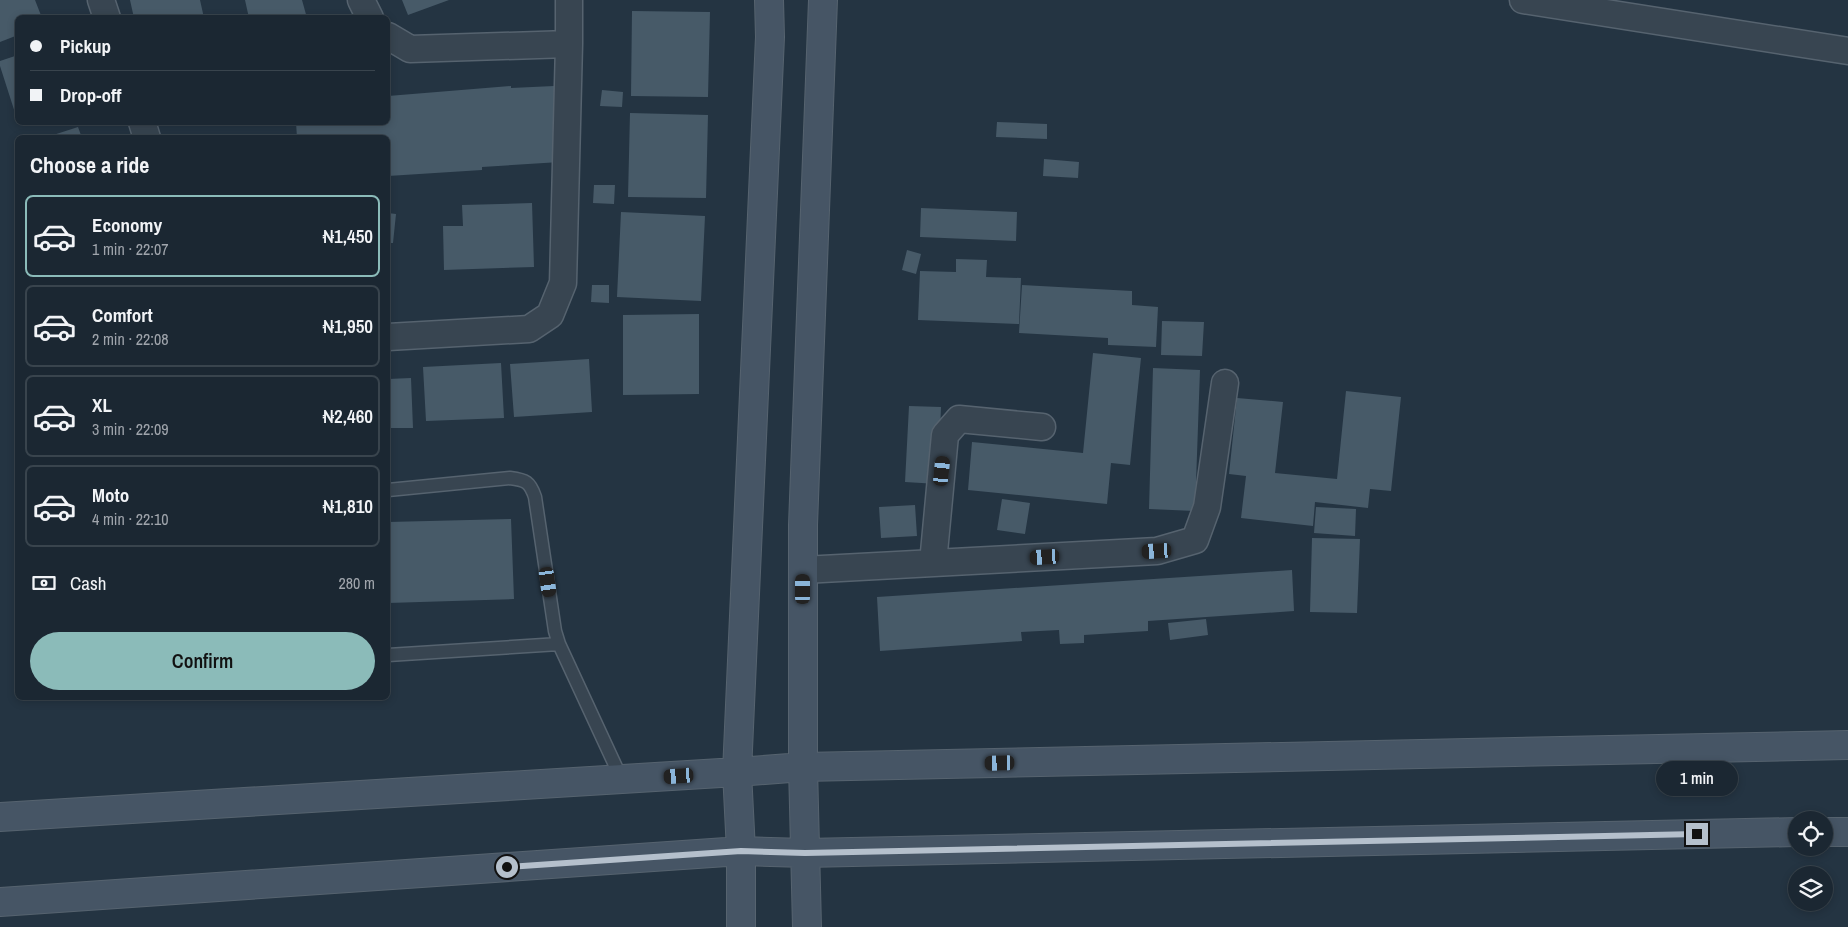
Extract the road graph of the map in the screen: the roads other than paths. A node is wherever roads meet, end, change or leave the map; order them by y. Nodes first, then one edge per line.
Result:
1 (101, 0) edge
2 (362, 0) edge
3 (569, 0) edge
4 (769, 0) edge
5 (823, 0) edge
6 (1523, 0) edge
7 (106, 15) edge
8 (369, 15) edge
9 (390, 37) edge
10 (570, 44) junction
11 (1848, 51) edge
12 (390, 337) edge
13 (1225, 383) dead end
14 (1042, 427) dead end
15 (390, 490) edge
16 (933, 563) junction
17 (803, 570) junction
18 (559, 644) junction
19 (390, 656) edge
20 (1848, 745) edge
21 (803, 767) junction
22 (737, 772) junction
23 (622, 780) junction
24 (0, 817) edge
25 (1788, 832) edge
26 (1833, 832) edge
27 (1848, 832) edge
28 (741, 851) junction
29 (805, 853) junction
30 (0, 902) edge
31 (741, 927) edge
32 (806, 927) edge

1 - 7 street
2 - 8 street
3 - 10 street
4 - 22 street
5 - 17 street
6 - 11 street
9 - 10 street
10 - 12 street
13 - 16 street
14 - 16 street
15 - 18 lane
16 - 17 street
17 - 21 street
18 - 19 lane
18 - 23 lane
20 - 21 street
21 - 22 street
21 - 29 street
22 - 23 street
22 - 28 street
23 - 24 street
25 - 29 street
26 - 27 street
28 - 29 street
28 - 30 street
28 - 31 street
29 - 32 street

